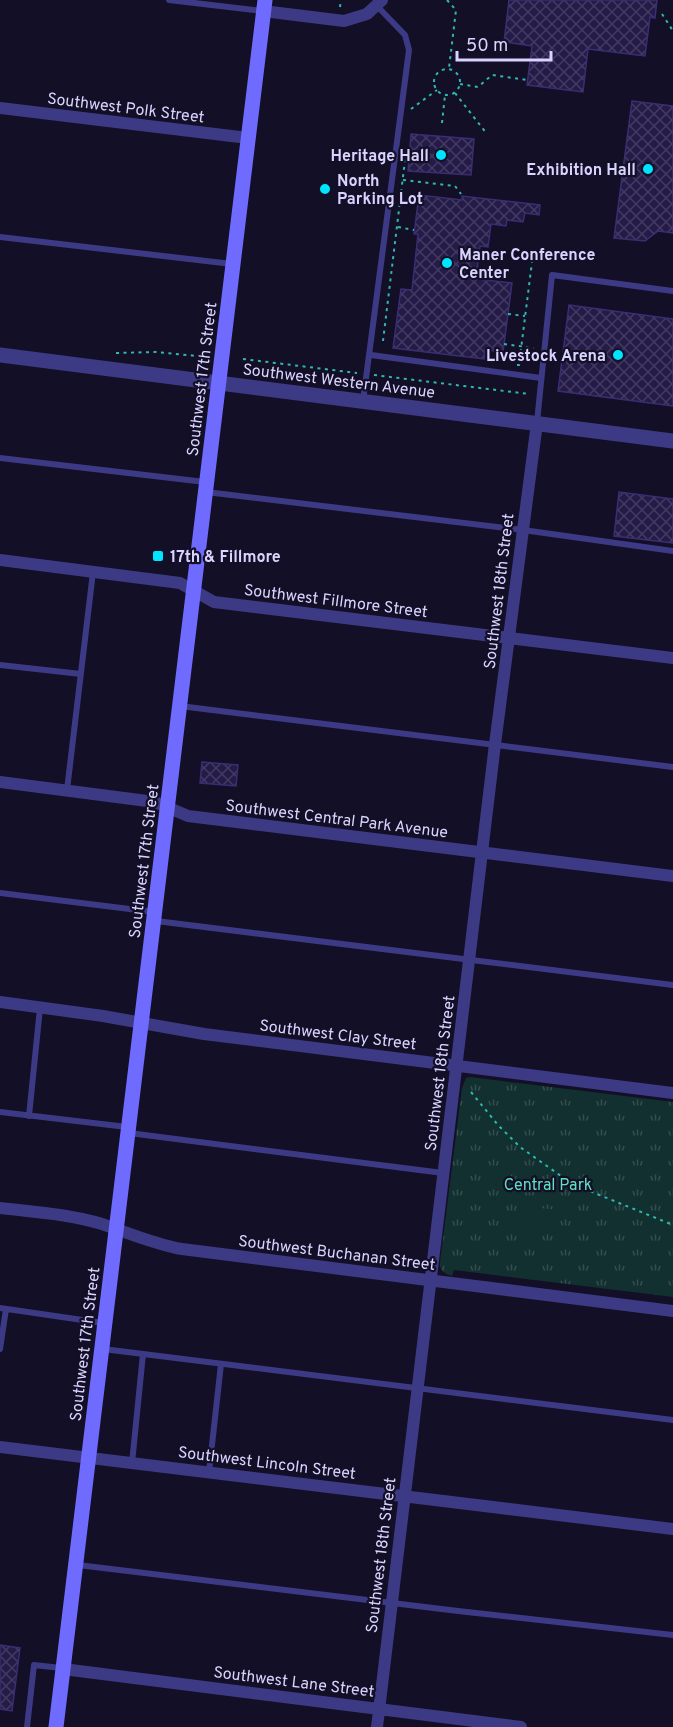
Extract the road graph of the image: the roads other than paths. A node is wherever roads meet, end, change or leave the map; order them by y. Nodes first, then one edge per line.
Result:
1 (169, 0) edge
2 (380, 3) edge
3 (264, 6) edge
4 (0, 108) edge
5 (248, 138) junction
6 (0, 237) edge
7 (233, 264) junction
8 (673, 291) edge
9 (371, 355) junction
10 (0, 356) edge
11 (541, 378) junction
12 (218, 383) junction
13 (363, 401) junction
14 (537, 423) junction
15 (673, 441) edge
16 (0, 458) edge
17 (206, 487) junction
18 (523, 530) junction
19 (673, 551) edge
20 (0, 560) edge
21 (93, 572) junction
22 (193, 592) junction
23 (509, 638) junction
24 (673, 658) edge
25 (0, 665) edge
26 (81, 674) junction
27 (179, 706) junction
28 (495, 744) junction
29 (673, 767) edge
30 (0, 782) edge
31 (67, 790) junction
32 (167, 808) junction
33 (483, 853) junction
34 (673, 876) edge
35 (0, 893) edge
36 (154, 916) junction
37 (470, 960) junction
38 (673, 985) edge
39 (0, 1002) edge
40 (40, 1007) junction
41 (141, 1023) junction
42 (457, 1066) junction
43 (673, 1094) edge
44 (0, 1112) edge
45 (29, 1116) junction
46 (128, 1130) junction
47 (443, 1173) junction
48 (0, 1208) edge
49 (116, 1231) junction
50 (430, 1280) junction
51 (3, 1308) edge
52 (673, 1311) edge
53 (105, 1324) junction
54 (0, 1349) edge
55 (102, 1349) junction
56 (143, 1354) junction
57 (221, 1364) junction
58 (417, 1388) junction
59 (673, 1420) edge
60 (0, 1447) edge
61 (89, 1458) junction
62 (132, 1463) junction
63 (209, 1472) junction
64 (404, 1495) junction
65 (673, 1529) edge
66 (76, 1565) junction
67 (391, 1602) junction
68 (673, 1635) edge
69 (63, 1668) junction
70 (378, 1709) junction
71 (27, 1727) edge
72 (56, 1727) edge
73 (376, 1727) edge
74 (521, 1727) edge

1 - 3 lane
2 - 3 street
2 - 9 lane
3 - 5 main road, Southwest 17th Street
4 - 5 street, Southwest Polk Street
5 - 7 main road, Southwest 17th Street
6 - 7 lane
7 - 12 main road, Southwest 17th Street
8 - 11 lane
9 - 11 lane
9 - 13 lane
10 - 12 street, Southwest Western Avenue
11 - 14 lane
12 - 13 street, Southwest Western Avenue
12 - 17 main road, Southwest 17th Street
13 - 14 street, Southwest Western Avenue
14 - 15 street, Southwest Western Avenue
14 - 18 street, Southwest 18th Street
16 - 17 lane
17 - 18 lane
17 - 22 main road, Southwest 17th Street
18 - 19 lane
18 - 23 street, Southwest 18th Street
20 - 21 street, Southwest Fillmore Street
21 - 22 street, Southwest Fillmore Street
21 - 26 lane
22 - 23 street, Southwest Fillmore Street
22 - 27 main road, Southwest 17th Street
23 - 24 street, Southwest Fillmore Street
23 - 28 street, Southwest 18th Street
25 - 26 lane
26 - 31 lane
27 - 28 lane
27 - 32 main road, Southwest 17th Street
28 - 29 lane
28 - 33 street, Southwest 18th Street
30 - 31 street, Southwest Central Park Avenue
31 - 32 street, Southwest Central Park Avenue
32 - 33 street, Southwest Central Park Avenue
32 - 36 main road, Southwest 17th Street
33 - 34 street, Southwest Central Park Avenue
33 - 37 street, Southwest 18th Street
35 - 36 lane
36 - 37 lane
36 - 41 main road, Southwest 17th Street
37 - 38 lane
37 - 42 street, Southwest 18th Street
39 - 40 street, Southwest Clay Street
40 - 41 street, Southwest Clay Street
40 - 45 lane
41 - 42 street, Southwest Clay Street
41 - 46 main road, Southwest 17th Street
42 - 43 street, Southwest Clay Street
42 - 47 street, Southwest 18th Street
44 - 45 lane
45 - 46 lane
46 - 47 lane
46 - 49 main road, Southwest 17th Street
47 - 50 street, Southwest 18th Street
48 - 49 street, Southwest Buchanan Street
49 - 50 street, Southwest Buchanan Street
49 - 53 main road, Southwest 17th Street
50 - 52 street, Southwest Buchanan Street
50 - 58 street, Southwest 18th Street
51 - 53 lane
51 - 54 lane
53 - 55 main road, Southwest 17th Street
55 - 56 lane
55 - 61 main road, Southwest 17th Street
56 - 57 lane
56 - 62 lane
57 - 58 lane
57 - 63 lane
58 - 59 lane
58 - 64 street, Southwest 18th Street
60 - 61 street, Southwest Lincoln Street
61 - 62 street, Southwest Lincoln Street
61 - 66 main road, Southwest 17th Street
62 - 63 street, Southwest Lincoln Street
63 - 64 street, Southwest Lincoln Street
64 - 65 street, Southwest Lincoln Street
64 - 67 street, Southwest 18th Street
66 - 67 lane
66 - 69 main road, Southwest 17th Street
67 - 68 lane
67 - 70 street, Southwest 18th Street
69 - 70 street, Southwest Lane Street
69 - 71 lane
69 - 72 main road, Southwest 17th Street
70 - 73 street, Southwest 18th Street
70 - 74 street, Southwest Lane Street

